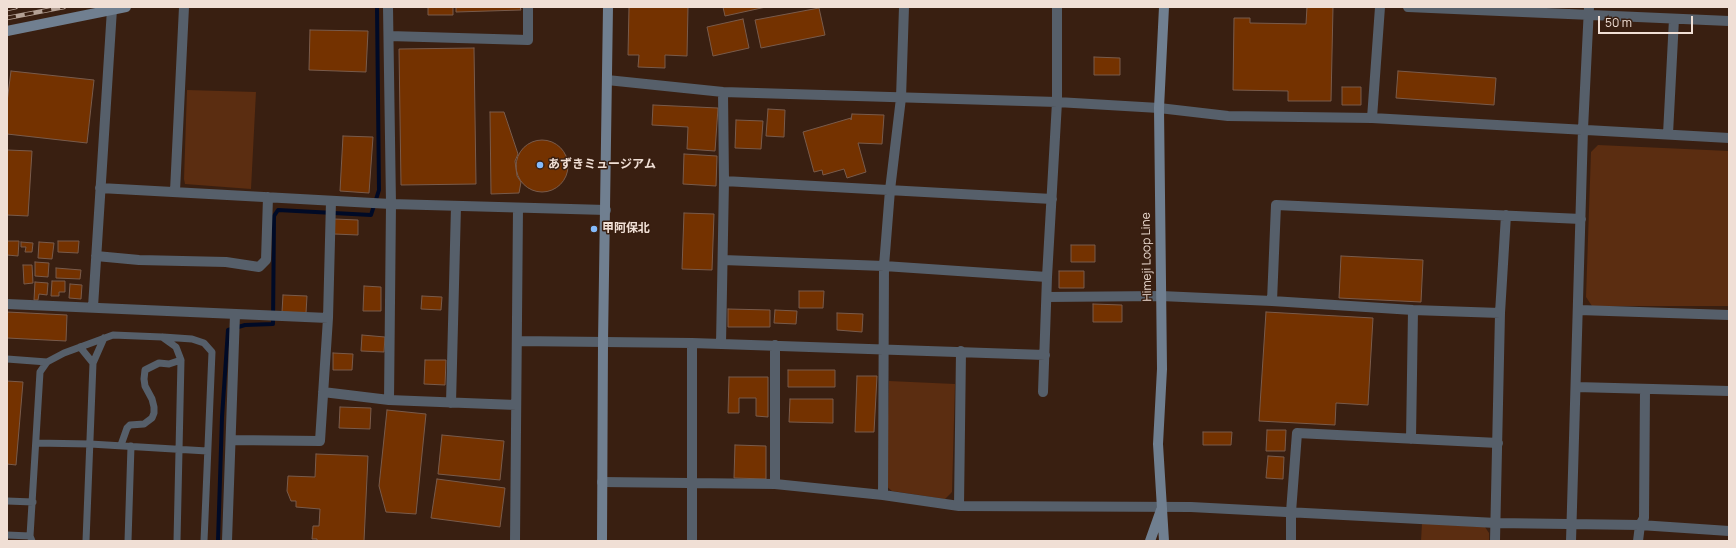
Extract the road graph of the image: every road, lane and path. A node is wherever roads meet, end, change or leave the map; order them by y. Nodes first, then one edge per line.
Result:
1 (126, 7) edge
2 (184, 7) edge
3 (388, 7) edge
4 (528, 7) edge
5 (608, 7) edge
6 (904, 7) edge
7 (1057, 7) edge
8 (1164, 7) edge
9 (1380, 7) edge
10 (1408, 7) edge
11 (112, 10) junction
12 (1588, 11) edge
13 (1674, 19) junction
14 (1729, 21) edge
15 (7, 31) edge
16 (389, 36) junction
17 (607, 80) junction
18 (723, 92) junction
19 (900, 98) junction
20 (1056, 102) junction
21 (1159, 108) junction
22 (1372, 118) junction
23 (1583, 129) junction
24 (1668, 134) junction
25 (1729, 138) edge
26 (724, 180) junction
27 (100, 188) junction
28 (890, 190) junction
29 (175, 191) junction
30 (268, 197) junction
31 (1052, 199) junction
32 (391, 204) junction
33 (456, 206) junction
34 (518, 208) junction
35 (330, 209) junction
36 (606, 210) junction
37 (1506, 215) junction
38 (1581, 219) junction
39 (96, 256) junction
40 (723, 260) junction
41 (884, 266) junction
42 (1047, 277) junction
43 (1047, 296) junction
44 (1161, 296) junction
45 (1272, 301) junction
46 (7, 304) edge
47 (93, 307) junction
48 (1413, 310) junction
49 (1579, 310) junction
50 (1500, 313) junction
51 (235, 314) junction
52 (1729, 315) edge
53 (328, 318) junction
54 (162, 337) junction
55 (104, 338) junction
56 (517, 341) junction
57 (603, 342) junction
58 (692, 343) junction
59 (721, 344) junction
60 (775, 345) junction
61 (80, 347) junction
62 (883, 348) junction
63 (961, 351) junction
64 (1045, 355) junction
65 (7, 359) edge
66 (181, 360) junction
67 (47, 362) junction
68 (92, 363) junction
69 (1576, 387) junction
70 (1645, 390) junction
71 (1729, 391) edge
72 (323, 392) junction
73 (1043, 392) dead end
74 (389, 400) junction
75 (451, 403) junction
76 (516, 405) junction
77 (1411, 438) junction
78 (231, 440) junction
79 (36, 443) junction
80 (1498, 443) junction
81 (90, 444) junction
82 (121, 445) junction
83 (131, 446) junction
84 (179, 448) junction
85 (208, 451) junction
86 (602, 482) junction
87 (691, 484) junction
88 (775, 484) junction
89 (883, 495) junction
90 (7, 501) edge
91 (33, 502) junction
92 (959, 506) junction
93 (1162, 506) junction
94 (1291, 512) junction
95 (1496, 523) junction
96 (1572, 523) junction
97 (1640, 525) junction
98 (1729, 532) edge
99 (7, 535) edge
100 (31, 538) edge
101 (86, 541) edge
102 (128, 541) edge
103 (177, 541) edge
104 (204, 541) edge
105 (227, 541) edge
106 (515, 541) edge
107 (602, 541) edge
108 (692, 541) edge
109 (1150, 541) edge
110 (1164, 541) edge
111 (1290, 541) edge
112 (1495, 541) edge
113 (1571, 541) edge
114 (1638, 541) edge

1 - 11 street
2 - 29 street
3 - 16 street
4 - 16 street
5 - 17 street
6 - 19 street
7 - 20 street
8 - 21 street, Himeji Loop Line
9 - 22 street
10 - 12 street
11 - 15 street
11 - 27 street
12 - 13 street
12 - 23 street
13 - 14 street
13 - 24 street
16 - 32 street
17 - 18 street
17 - 36 street
18 - 19 street
18 - 26 street
19 - 20 street
19 - 28 street
20 - 21 street
20 - 31 street
21 - 22 street
21 - 44 street, Himeji Loop Line
22 - 23 street
23 - 24 street
23 - 38 street
24 - 25 street
26 - 28 street
26 - 40 street
27 - 29 street
27 - 39 street
28 - 31 street
28 - 41 street
29 - 30 street
30 - 35 street
30 - 39 street
31 - 42 street
32 - 33 street
32 - 35 street
32 - 74 street
33 - 34 street
33 - 75 street
34 - 36 street
34 - 56 street
35 - 53 street
36 - 57 street
37 - 38 street
37 - 45 street
37 - 50 street
38 - 49 street
39 - 47 street
40 - 41 street
40 - 59 street
41 - 42 street
41 - 62 street
42 - 43 street
43 - 44 street
43 - 64 street
44 - 45 street
44 - 93 street, Himeji Loop Line
45 - 48 street
46 - 47 street
47 - 51 street
48 - 50 street
48 - 77 street
49 - 52 street
49 - 69 street
50 - 80 street
51 - 53 street
51 - 78 street
53 - 72 street
54 - 55 lane
54 - 66 lane
54 - 85 lane
55 - 61 lane
55 - 68 lane
56 - 57 street
56 - 76 street
57 - 58 street
57 - 86 street
58 - 59 street
58 - 87 street
59 - 60 street
60 - 62 street
60 - 88 street
61 - 67 lane
61 - 68 lane
62 - 63 street
62 - 89 street
63 - 64 street
63 - 92 street
64 - 73 street
65 - 67 lane
66 - 82 lane
66 - 84 lane
67 - 79 lane
68 - 81 lane
69 - 70 street
69 - 96 street
70 - 71 street
70 - 97 street
72 - 74 street
72 - 78 street
74 - 75 street
75 - 76 street
76 - 106 street
77 - 80 street
77 - 94 street
78 - 105 street
79 - 81 lane
79 - 91 lane
80 - 95 street
81 - 82 lane
81 - 101 lane
82 - 83 lane
83 - 84 lane
83 - 102 lane
84 - 85 lane
84 - 103 lane
85 - 104 lane
86 - 87 street
86 - 107 street
87 - 88 street
87 - 108 street
88 - 89 street
89 - 92 street
90 - 91 lane
91 - 100 lane
92 - 93 street
93 - 94 street
93 - 109 street, Himeji Loop Line
93 - 110 street, Himeji Loop Line
94 - 95 street
94 - 111 street
95 - 96 street
95 - 112 street
96 - 97 street
96 - 113 street
97 - 98 street
97 - 114 street
99 - 100 lane

